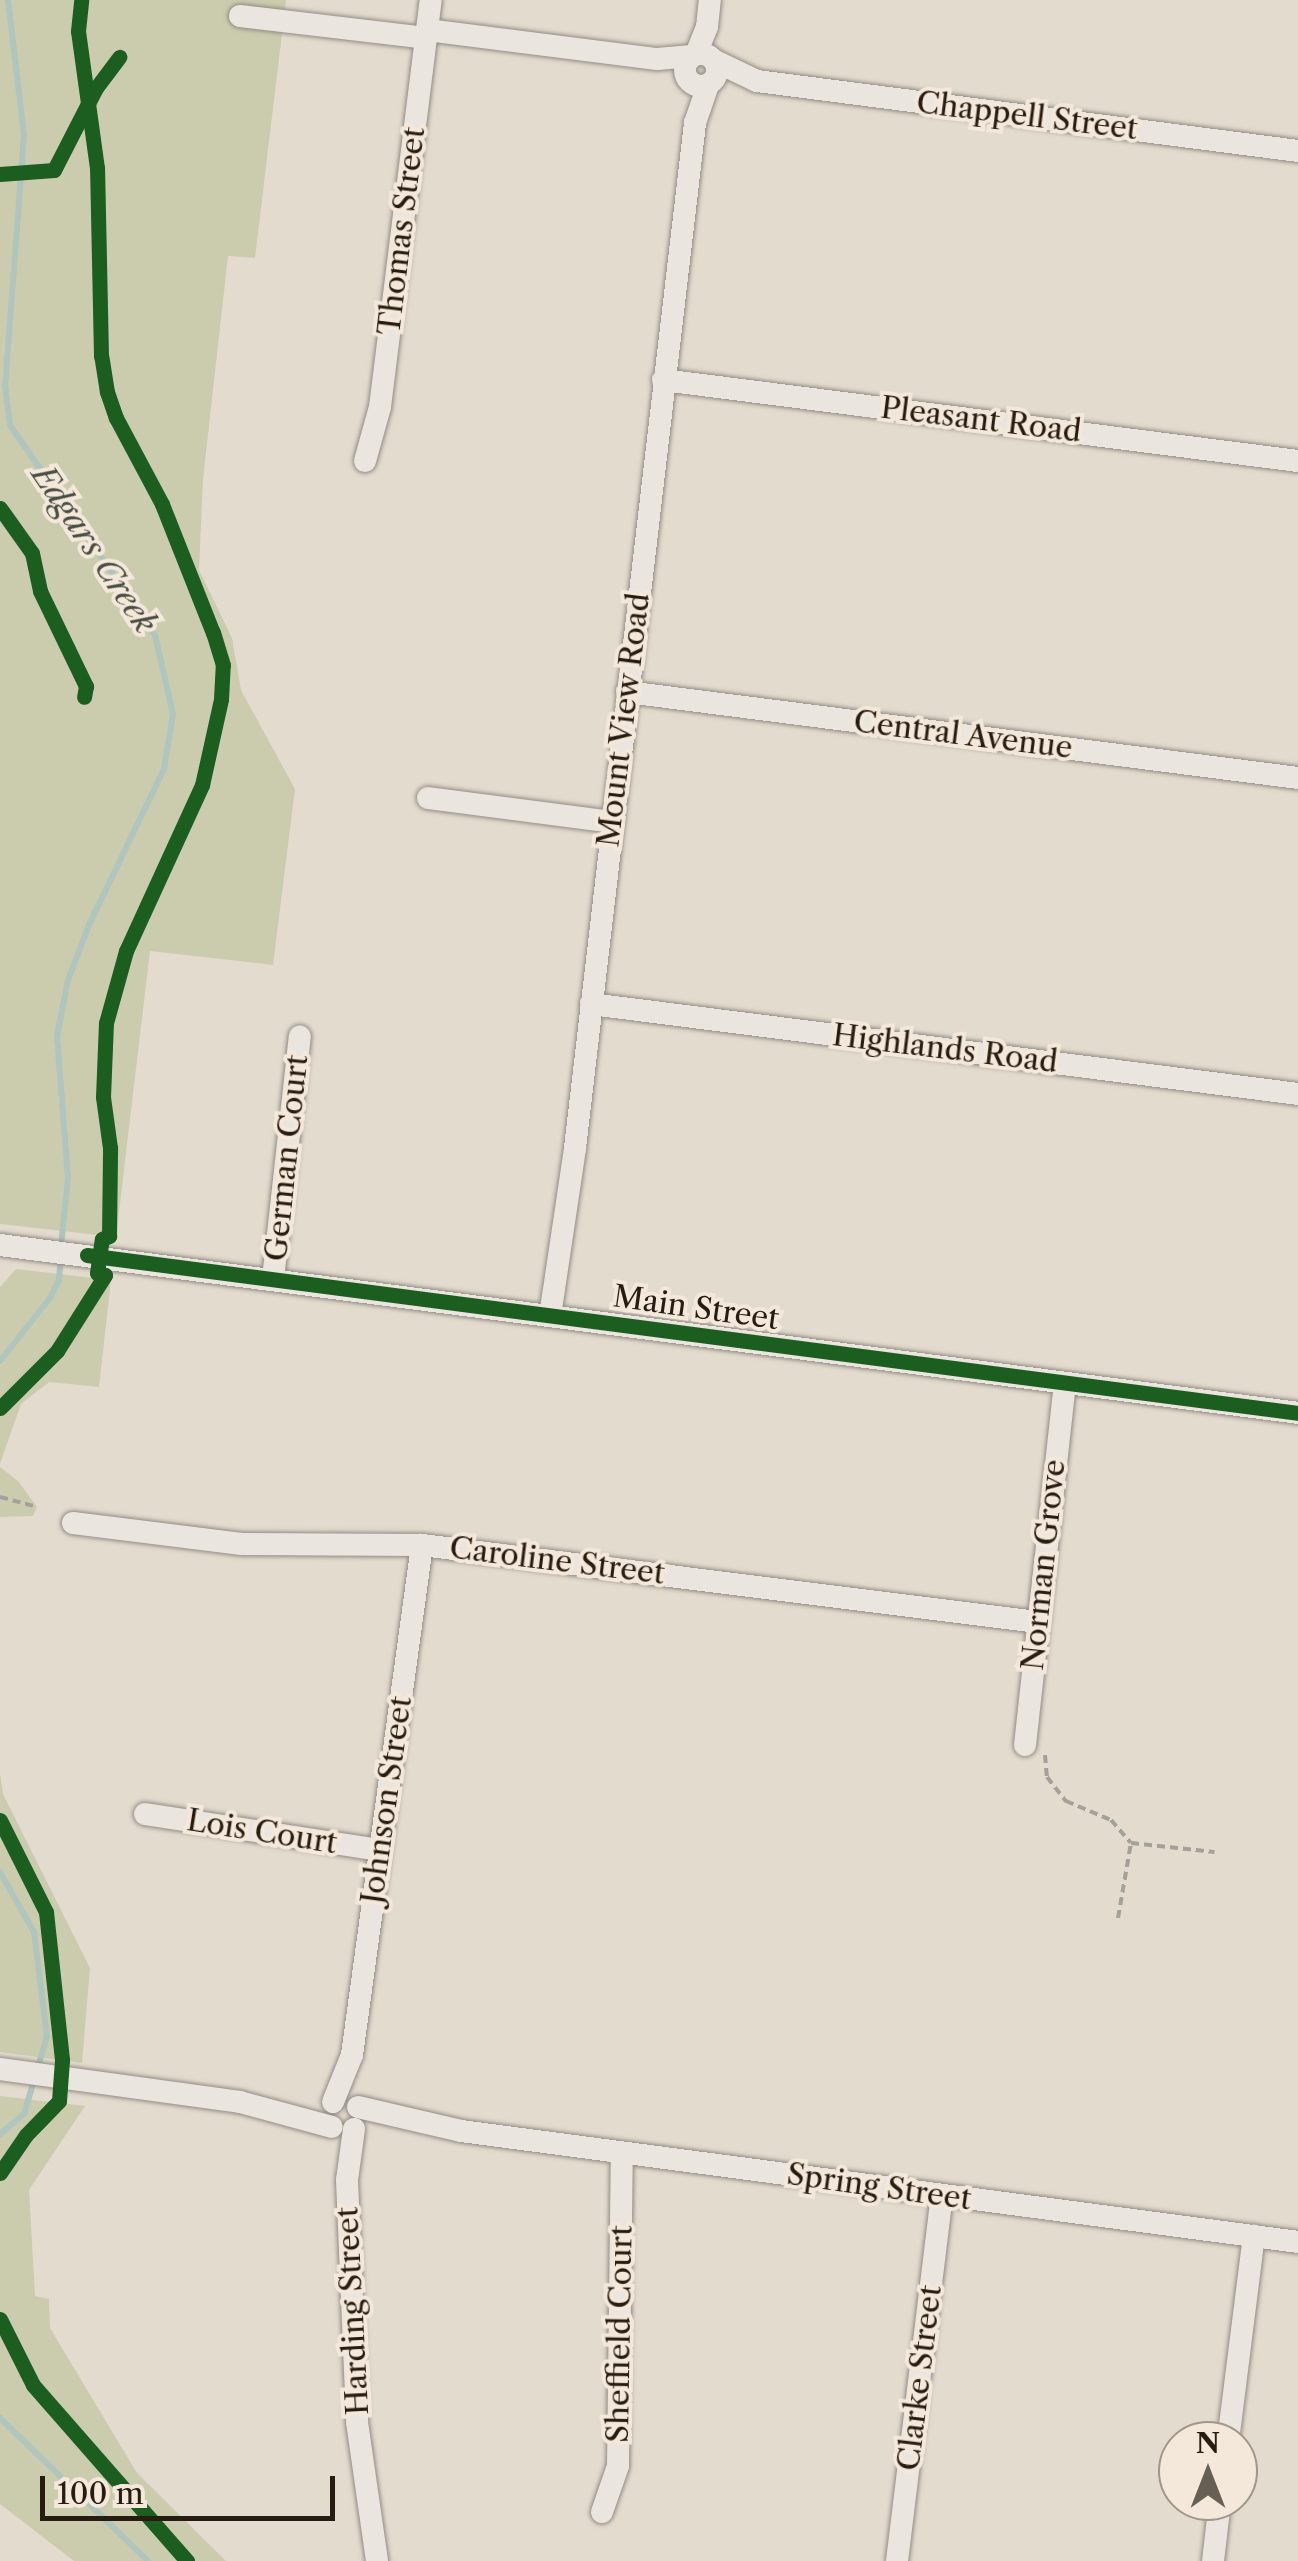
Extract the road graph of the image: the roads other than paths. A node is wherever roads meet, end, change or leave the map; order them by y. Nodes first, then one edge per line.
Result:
1 (430, 0) edge
2 (710, 0) edge
3 (240, 16) dead end
4 (426, 34) junction
5 (702, 70) junction
6 (1298, 151) edge
7 (663, 380) junction
8 (364, 460) dead end
9 (1298, 461) edge
10 (627, 692) junction
11 (1298, 778) edge
12 (428, 798) dead end
13 (612, 822) junction
14 (592, 1004) junction
15 (300, 1036) dead end
16 (1298, 1094) edge
17 (0, 1244) edge
18 (273, 1280) junction
19 (550, 1316) junction
20 (1065, 1384) junction
21 (1298, 1413) edge
22 (74, 1522) dead end
23 (422, 1545) junction
24 (1038, 1622) junction
25 (1035, 1747) road end
26 (145, 1814) dead end
27 (379, 1850) junction
28 (0, 2069) edge
29 (344, 2116) junction
30 (622, 2153) junction
31 (942, 2196) junction
32 (1254, 2236) junction
33 (1298, 2242) edge
34 (1231, 2421) edge
35 (602, 2512) dead end
36 (1218, 2521) edge
37 (377, 2561) edge
38 (896, 2561) edge
39 (1213, 2561) edge

1 - 4 street, Thomas Street
2 - 5 street, Mount View Road
3 - 4 street
4 - 5 street
4 - 8 street, Thomas Street
5 - 6 street, Chappell Street
5 - 7 street, Mount View Road
7 - 9 street, Pleasant Road
7 - 10 street, Mount View Road
10 - 11 street, Central Avenue
10 - 13 street, Mount View Road
12 - 13 street
13 - 14 street, Mount View Road
14 - 16 street, Highlands Road
14 - 19 street, Mount View Road
15 - 18 street, German Court
17 - 18 street, Main Street
18 - 19 street, Main Street
19 - 20 street, Main Street
20 - 21 street, Main Street
20 - 24 street, Norman Grove
22 - 23 street, Caroline Street
23 - 24 street, Caroline Street
23 - 27 street, Johnson Street
24 - 25 street, Norman Grove
26 - 27 street, Lois Court
27 - 29 street, Johnson Street
28 - 29 street, Spring Street
29 - 30 street, Spring Street
29 - 37 street, Harding Street
30 - 31 street, Spring Street
30 - 35 street, Sheffield Court
31 - 32 street, Spring Street
31 - 38 street, Clarke Street
32 - 33 street, Spring Street
32 - 34 street
36 - 39 street

